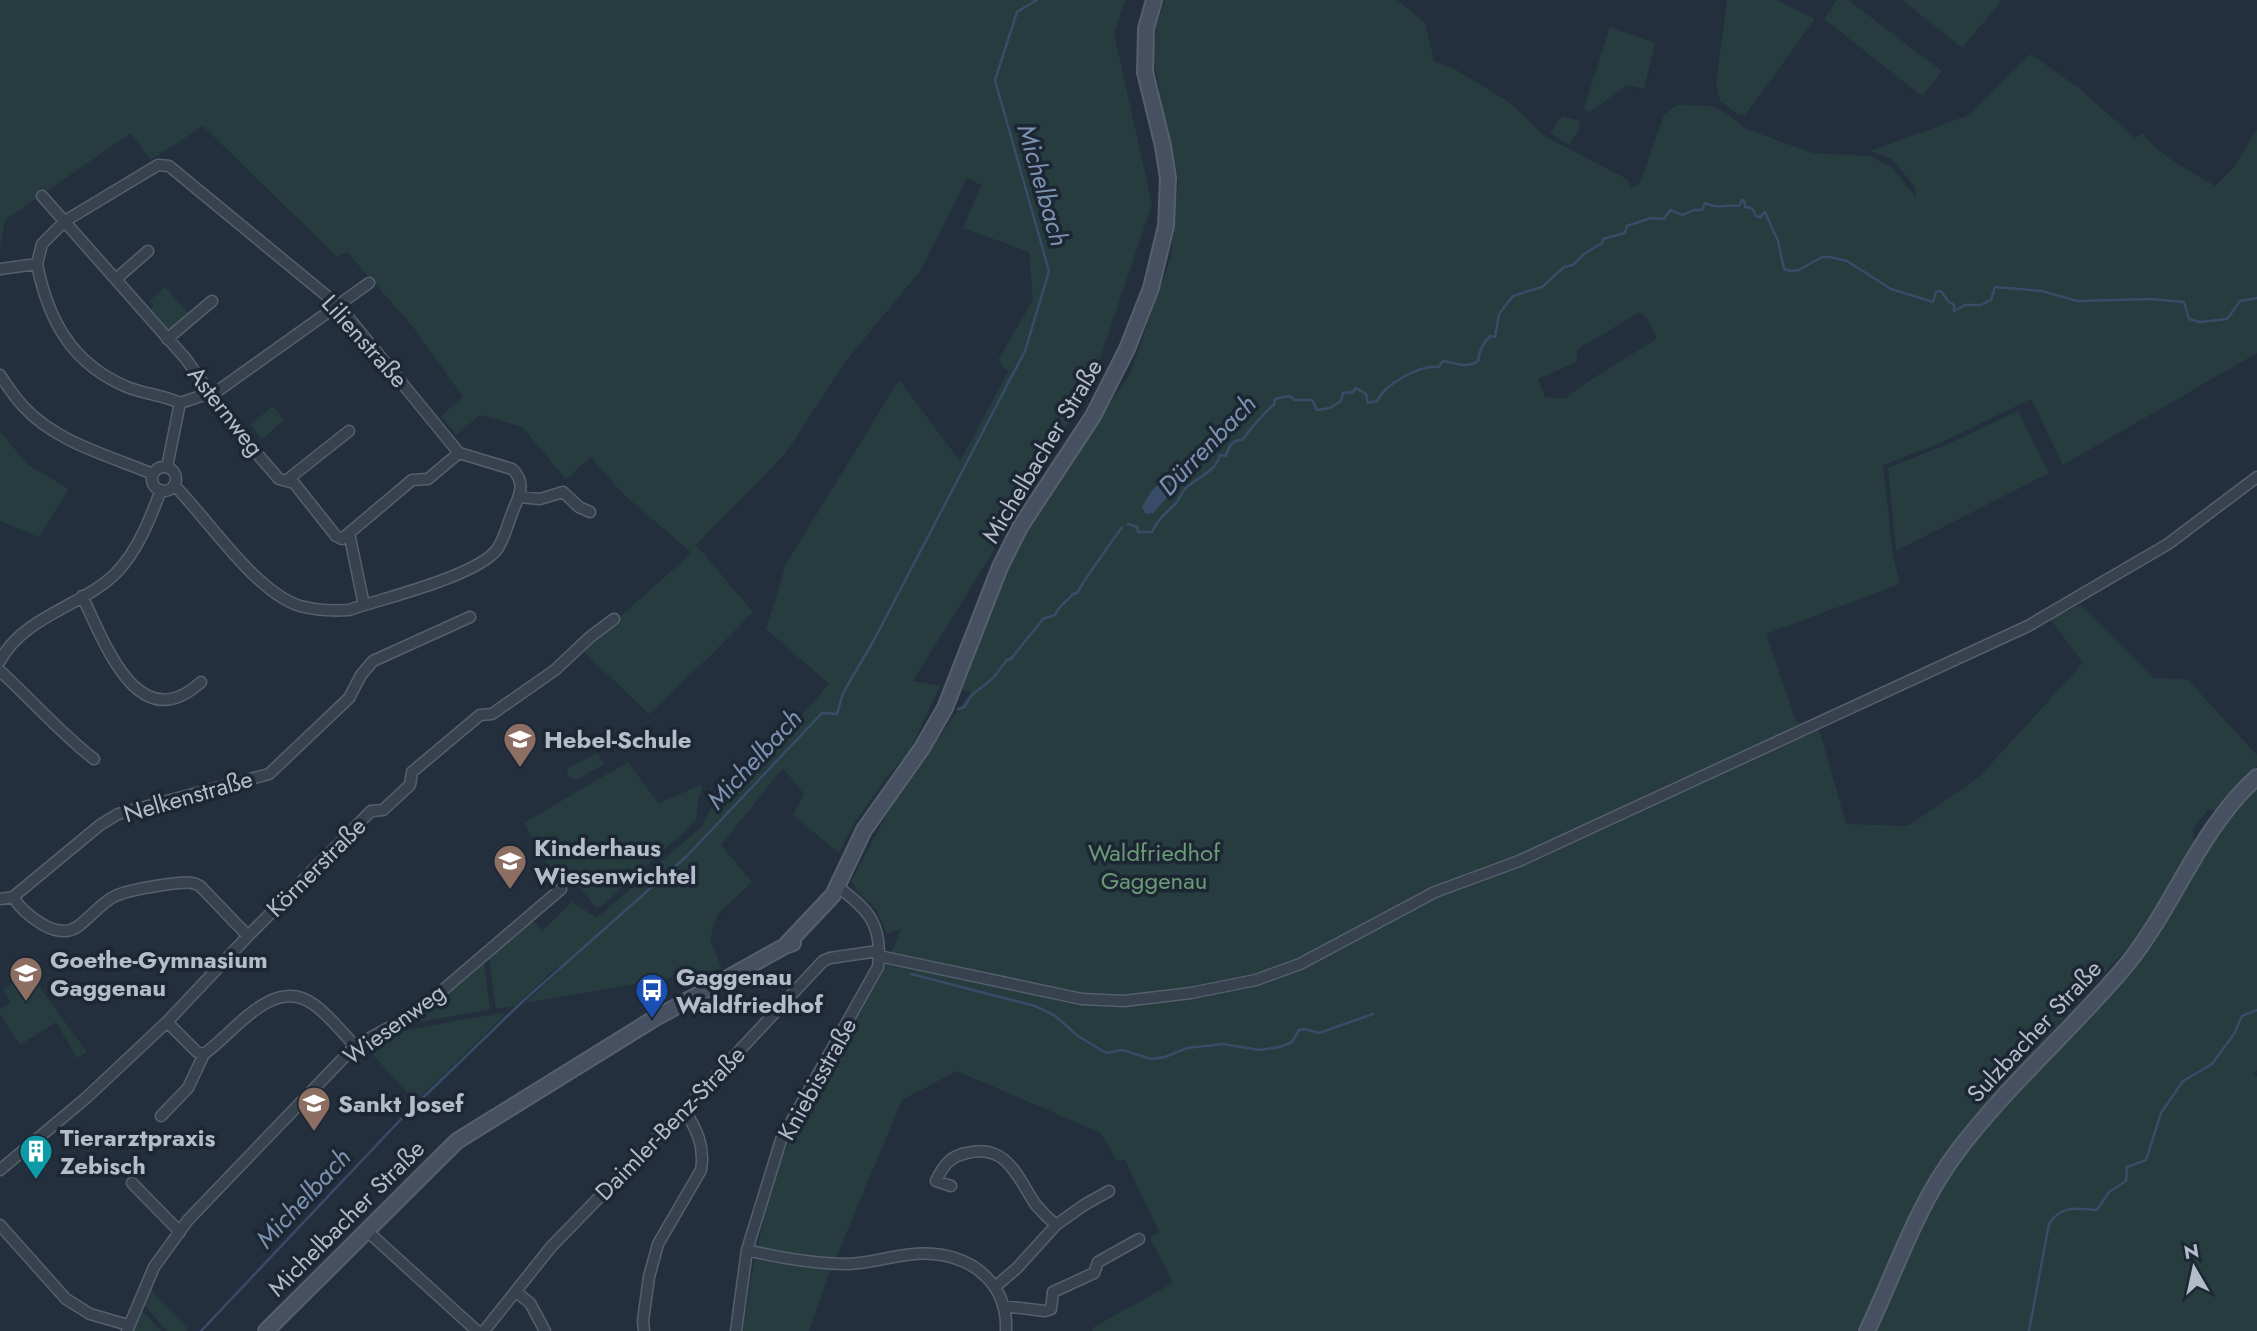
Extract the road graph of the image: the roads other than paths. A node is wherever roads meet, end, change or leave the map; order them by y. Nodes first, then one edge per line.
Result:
1 (1154, 0) edge
2 (42, 196) dead end
3 (65, 221) junction
4 (148, 251) dead end
5 (37, 264) junction
6 (0, 269) edge
7 (117, 278) junction
8 (369, 283) dead end
9 (212, 301) dead end
10 (339, 306) junction
11 (167, 338) junction
12 (0, 375) edge
13 (211, 394) junction
14 (180, 403) junction
15 (349, 431) dead end
16 (459, 453) junction
17 (167, 467) junction
18 (153, 474) junction
19 (2257, 477) edge
20 (287, 480) junction
21 (174, 485) junction
22 (161, 490) junction
23 (520, 496) junction
24 (590, 512) dead end
25 (349, 533) junction
26 (82, 596) junction
27 (364, 605) junction
28 (470, 617) dead end
29 (614, 619) dead end
30 (0, 661) edge
31 (0, 671) edge
32 (201, 682) dead end
33 (94, 759) dead end
34 (2257, 776) edge
35 (561, 889) dead end
36 (835, 891) junction
37 (13, 897) junction
38 (0, 899) edge
39 (248, 936) junction
40 (879, 954) junction
41 (167, 1022) junction
42 (355, 1046) junction
43 (204, 1054) junction
44 (684, 1110) junction
45 (161, 1116) dead end
46 (0, 1170) edge
47 (132, 1183) dead end
48 (951, 1186) dead end
49 (1110, 1191) dead end
50 (0, 1225) edge
51 (1056, 1225) junction
52 (366, 1230) junction
53 (180, 1232) junction
54 (1139, 1239) dead end
55 (747, 1250) junction
56 (996, 1286) junction
57 (516, 1292) junction
58 (1003, 1306) junction
59 (128, 1328) edge
60 (266, 1331) edge
61 (477, 1331) edge
62 (484, 1331) edge
63 (545, 1331) edge
64 (644, 1331) edge
65 (736, 1331) edge
66 (1006, 1331) edge
67 (1867, 1331) edge

1 - 36 main road, Michelbacher Straße
2 - 3 street, Asternweg
3 - 5 street
3 - 7 street, Asternweg
3 - 10 street, Lilienstraße
4 - 7 street
5 - 6 street
5 - 14 street
7 - 11 street, Asternweg
8 - 10 street
9 - 11 street
10 - 13 street
10 - 16 street, Lilienstraße
11 - 13 street, Asternweg
12 - 18 street
13 - 14 street
13 - 20 street, Asternweg
14 - 17 street
15 - 20 street
16 - 23 street
16 - 25 street
17 - 18 street
17 - 21 street
18 - 22 street
19 - 40 street
20 - 25 street, Asternweg
21 - 22 street
21 - 27 street
22 - 26 street
23 - 24 street
23 - 27 street
25 - 27 street
26 - 30 street
26 - 32 street
28 - 37 street, Nelkenstraße
29 - 39 street, Körnerstraße
31 - 33 street
34 - 67 main road, Sulzbacher Straße
35 - 42 street, Wiesenweg
36 - 40 street
36 - 52 main road, Michelbacher Straße
37 - 38 street
37 - 39 street
39 - 41 street, Körnerstraße
40 - 44 street, Daimler-Benz-Straße
40 - 55 street, Kniebisstraße
41 - 43 street
41 - 46 street, Körnerstraße
42 - 43 street
42 - 53 street, Wiesenweg
43 - 45 street
44 - 57 street, Daimler-Benz-Straße
44 - 64 street
47 - 53 street
48 - 51 street
49 - 51 street
50 - 59 street
51 - 56 street
52 - 60 main road, Michelbacher Straße
52 - 61 street
53 - 59 street, Wiesenweg
54 - 58 street
55 - 56 street
55 - 65 street, Kniebisstraße
56 - 58 street
57 - 62 street, Daimler-Benz-Straße
57 - 63 street
58 - 66 street

